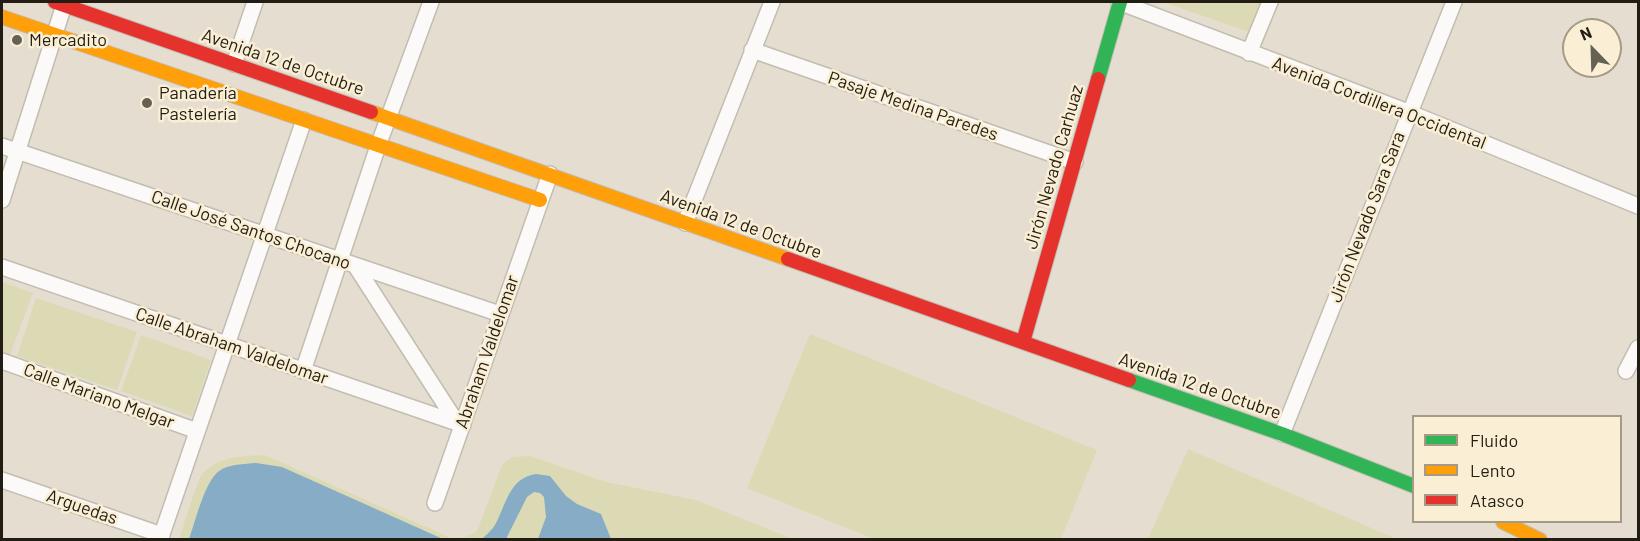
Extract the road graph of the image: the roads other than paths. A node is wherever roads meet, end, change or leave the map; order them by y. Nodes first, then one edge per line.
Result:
1 (255, 2) edge
2 (431, 2) edge
3 (772, 2) edge
4 (1120, 2) edge
5 (1270, 2) edge
6 (1454, 2) edge
7 (60, 3) edge
8 (2, 17) edge
9 (54, 35) junction
10 (752, 50) junction
11 (1249, 53) junction
12 (234, 64) junction
13 (1408, 112) junction
14 (388, 118) junction
15 (304, 120) junction
16 (2, 146) edge
17 (378, 146) junction
18 (17, 151) junction
19 (1075, 162) junction
20 (550, 174) junction
21 (2, 200) edge
22 (540, 200) junction
23 (1638, 206) edge
24 (685, 223) junction
25 (265, 235) junction
26 (347, 262) junction
27 (2, 267) edge
28 (500, 314) junction
29 (1023, 342) junction
30 (227, 345) junction
31 (1638, 348) edge
32 (2, 362) edge
33 (303, 371) junction
34 (1626, 371) dead end
35 (460, 424) junction
36 (197, 431) junction
37 (1282, 434) junction
38 (2, 480) edge
39 (1412, 486) edge
40 (435, 503) dead end
41 (1505, 523) edge
42 (161, 537) edge
43 (1540, 540) edge

1 - 12 street
2 - 14 street
3 - 10 street
4 - 11 street, Avenida Cordillera Occidental
4 - 19 street, Jirón Nevado Carhuaz
5 - 11 street
6 - 13 street, Jirón Nevado Sara Sara
7 - 9 street
7 - 12 street, Avenida 12 de Octubre
8 - 9 street
9 - 15 street
9 - 18 street
10 - 19 street, Pasaje Medina Paredes
10 - 24 street
11 - 13 street, Avenida Cordillera Occidental
12 - 14 street, Avenida 12 de Octubre
13 - 23 street, Avenida Cordillera Occidental
13 - 37 street, Jirón Nevado Sara Sara
14 - 17 street
14 - 20 street, Avenida 12 de Octubre
15 - 17 street
15 - 25 street
16 - 18 street, Calle José Santos Chocano
17 - 22 street
17 - 26 street
18 - 21 street
18 - 25 street, Calle José Santos Chocano
19 - 29 street, Jirón Nevado Carhuaz
20 - 22 street, Abraham Valdelomar
20 - 24 street, Avenida 12 de Octubre
22 - 28 street, Abraham Valdelomar
24 - 29 street, Avenida 12 de Octubre
25 - 26 street, Calle José Santos Chocano
25 - 30 street
26 - 28 street, Calle José Santos Chocano
26 - 33 street
26 - 35 street
27 - 30 street, Calle Abraham Valdelomar
28 - 35 street, Abraham Valdelomar
29 - 37 street, Avenida 12 de Octubre
30 - 33 street, Calle Abraham Valdelomar
30 - 36 street
31 - 34 street
32 - 36 street, Calle Mariano Melgar
33 - 35 street, Calle Abraham Valdelomar
35 - 40 street, Abraham Valdelomar
36 - 42 street
37 - 39 street, Avenida 12 de Octubre
38 - 42 street, Arguedas
41 - 43 street

